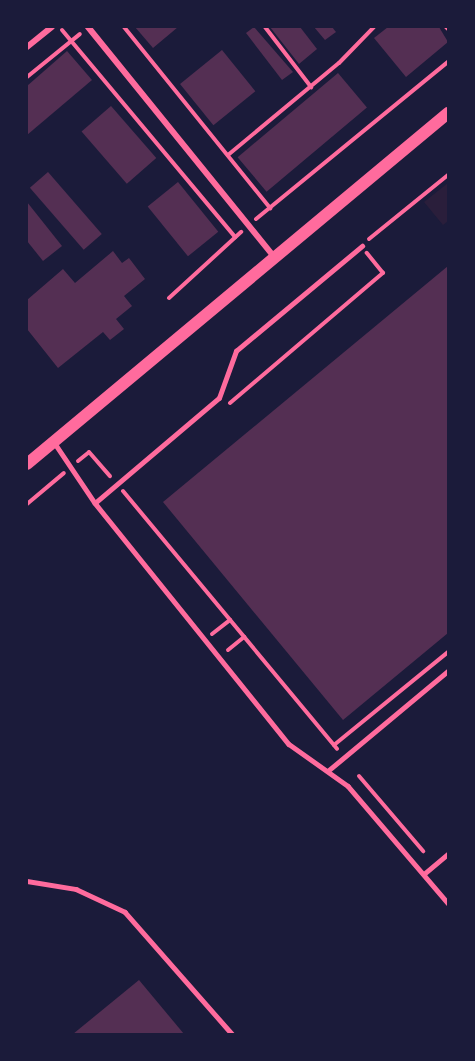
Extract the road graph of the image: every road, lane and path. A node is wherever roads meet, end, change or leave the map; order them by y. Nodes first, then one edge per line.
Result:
1 (52, 27) edge
2 (60, 27) edge
3 (88, 27) edge
4 (124, 27) edge
5 (265, 27) edge
6 (374, 27) edge
7 (70, 41) junction
8 (27, 47) edge
9 (448, 62) edge
10 (27, 77) edge
11 (311, 87) junction
12 (448, 113) edge
13 (228, 155) junction
14 (448, 175) edge
15 (270, 208) junction
16 (249, 225) junction
17 (235, 237) junction
18 (362, 246) junction
19 (274, 257) junction
20 (169, 297) dead end
21 (222, 409) dead end
22 (54, 442) junction
23 (27, 464) edge
24 (133, 485) dead end
25 (94, 503) junction
26 (230, 620) junction
27 (244, 637) junction
28 (205, 639) junction
29 (230, 649) dead end
30 (448, 652) edge
31 (448, 671) edge
32 (329, 770) junction
33 (359, 776) dead end
34 (423, 851) dead end
35 (448, 854) edge
36 (424, 874) junction
37 (27, 881) edge
38 (448, 903) edge
39 (232, 1034) edge

1 - 8 street
2 - 7 path
3 - 7 path
3 - 16 street
4 - 13 path
5 - 11 path
6 - 11 path
7 - 10 path
7 - 17 path
9 - 15 path
11 - 13 path
12 - 19 main road
13 - 15 path
14 - 18 path
15 - 16 path
16 - 17 path
16 - 19 street
17 - 20 path
18 - 21 path
18 - 25 lane
19 - 22 main road
22 - 23 main road
22 - 25 lane
24 - 26 path
25 - 28 lane
26 - 27 path
26 - 28 path
27 - 29 path
27 - 30 path
28 - 32 lane
31 - 32 lane
32 - 36 lane
33 - 34 path
35 - 36 lane
36 - 38 lane
37 - 39 lane

